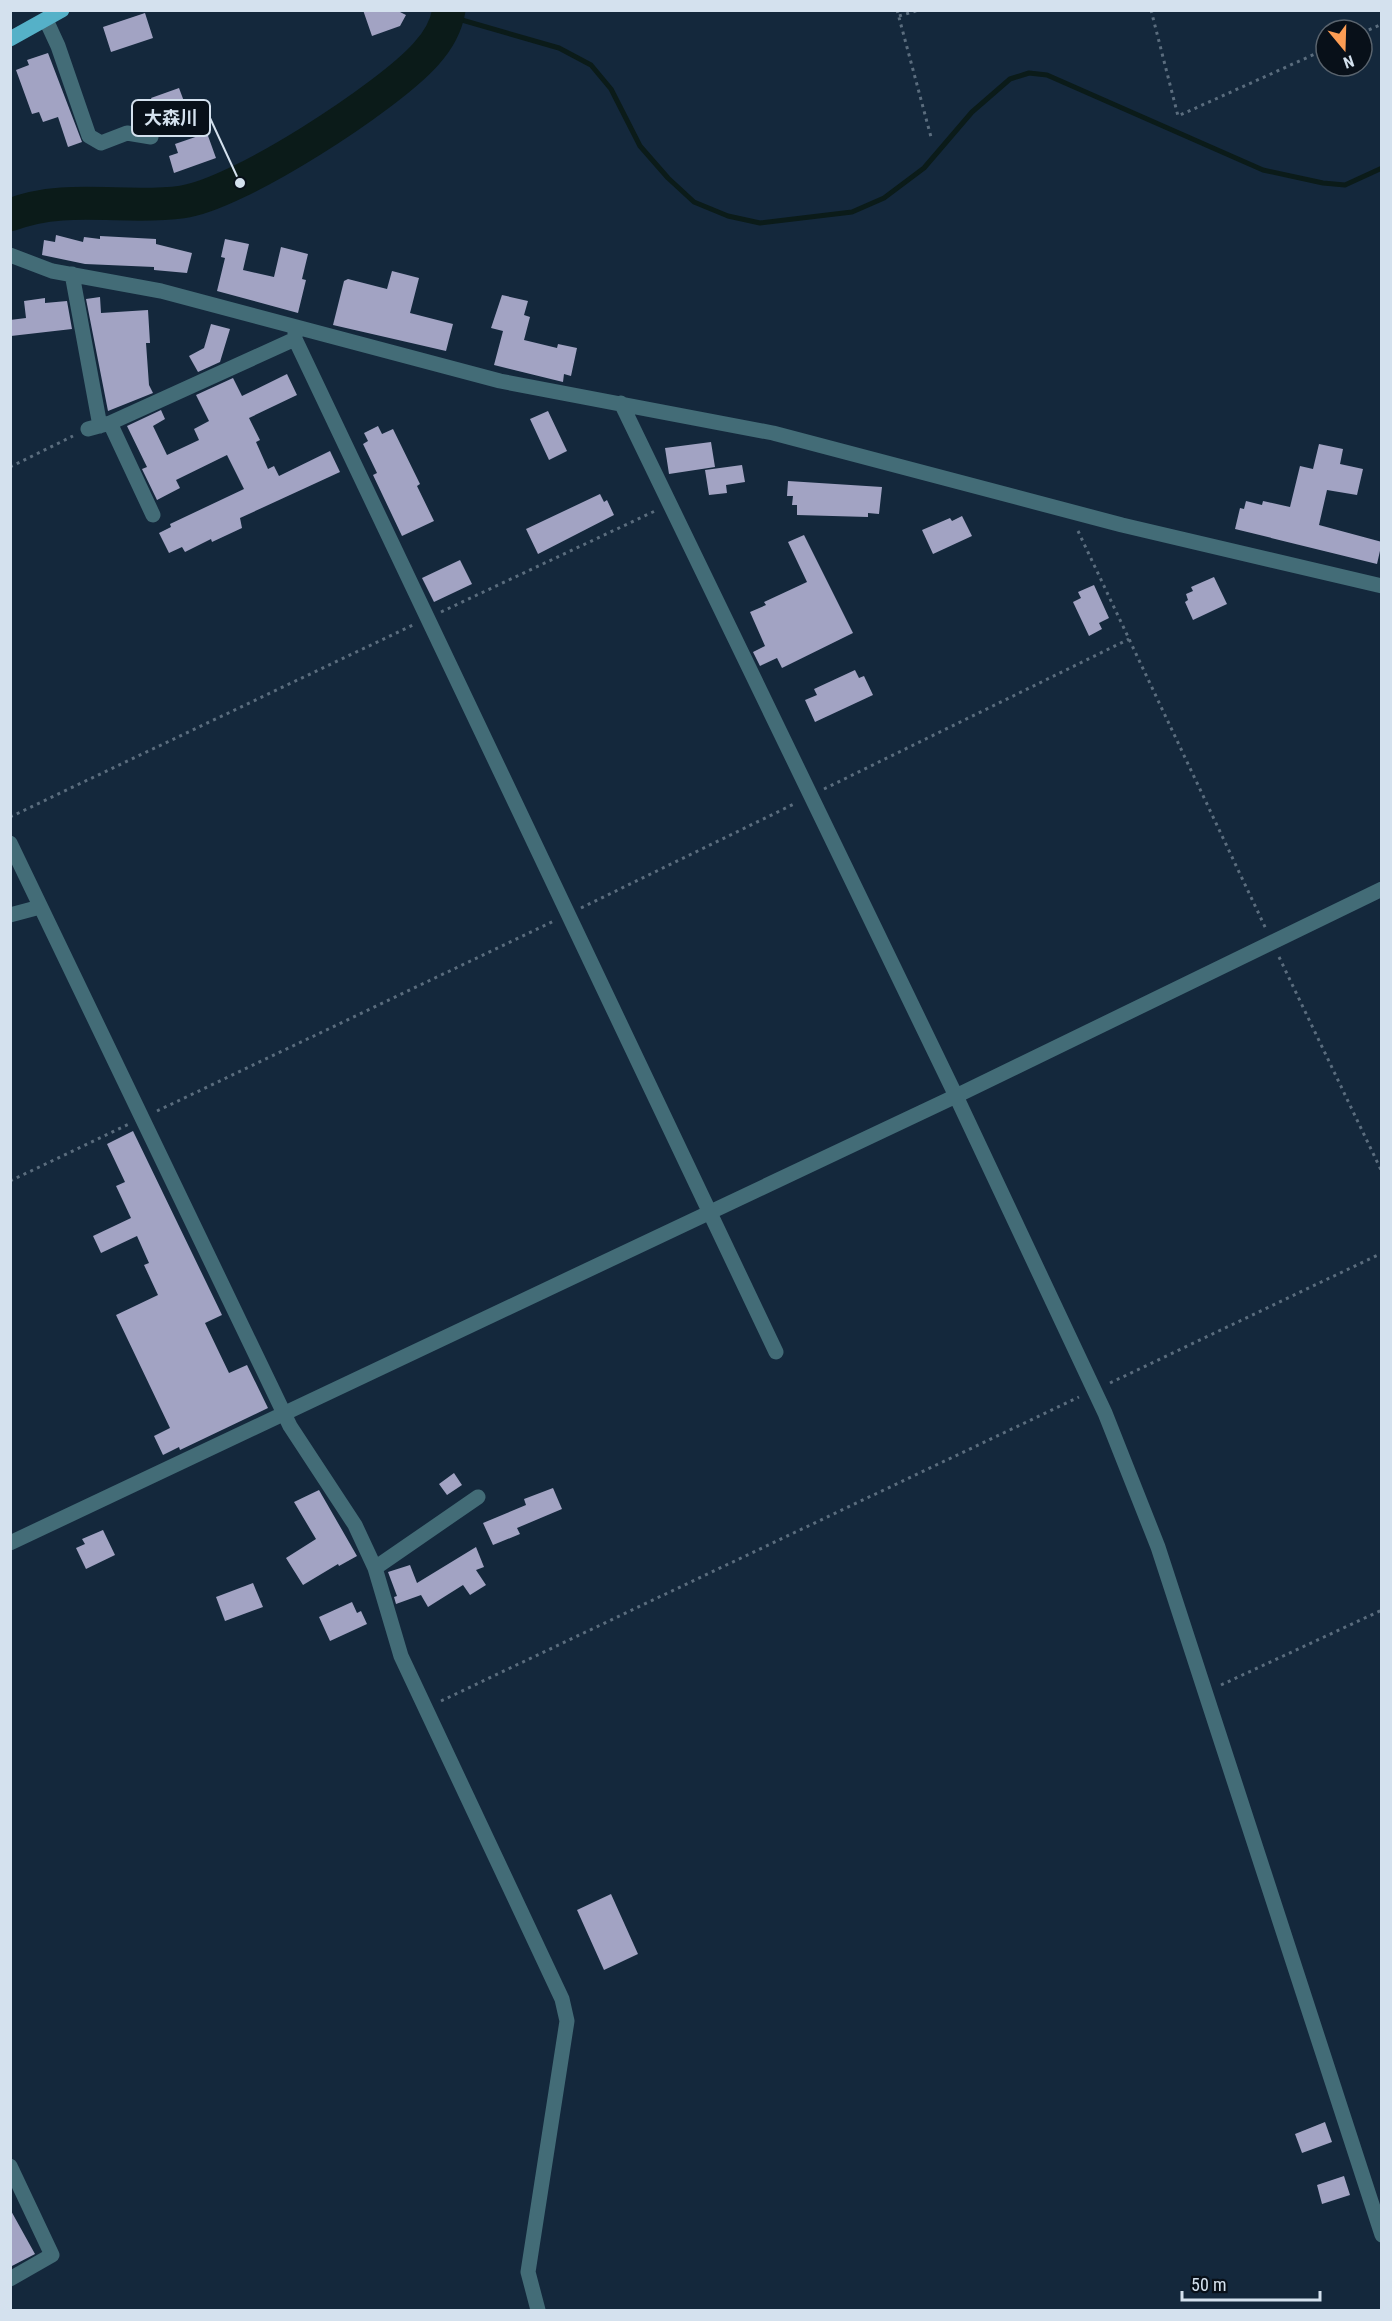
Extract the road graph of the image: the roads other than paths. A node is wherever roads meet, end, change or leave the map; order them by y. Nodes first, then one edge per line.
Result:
1 (62, 10) edge
2 (46, 20) junction
3 (10, 39) edge
4 (151, 137) dead end
5 (10, 255) edge
6 (72, 274) junction
7 (295, 334) junction
8 (621, 403) junction
9 (99, 426) junction
10 (153, 515) dead end
11 (1382, 586) edge
12 (10, 843) edge
13 (1382, 889) edge
14 (40, 907) junction
15 (10, 915) edge
16 (956, 1096) junction
17 (709, 1212) junction
18 (776, 1352) dead end
19 (284, 1412) junction
20 (478, 1497) dead end
21 (10, 1544) edge
22 (375, 1568) junction
23 (10, 2166) edge
24 (1382, 2235) edge
25 (10, 2279) edge
26 (538, 2310) edge

1 - 2 main road
2 - 3 main road
2 - 4 street
5 - 6 street
6 - 7 street
6 - 9 street
7 - 8 street
7 - 9 street
7 - 17 street
8 - 11 street
8 - 16 street
9 - 10 street
12 - 14 street
13 - 16 street
14 - 15 street
14 - 19 street
16 - 17 street
16 - 24 street
17 - 18 street
17 - 19 street
19 - 21 street
19 - 22 street
20 - 22 street
22 - 26 street
23 - 25 street

